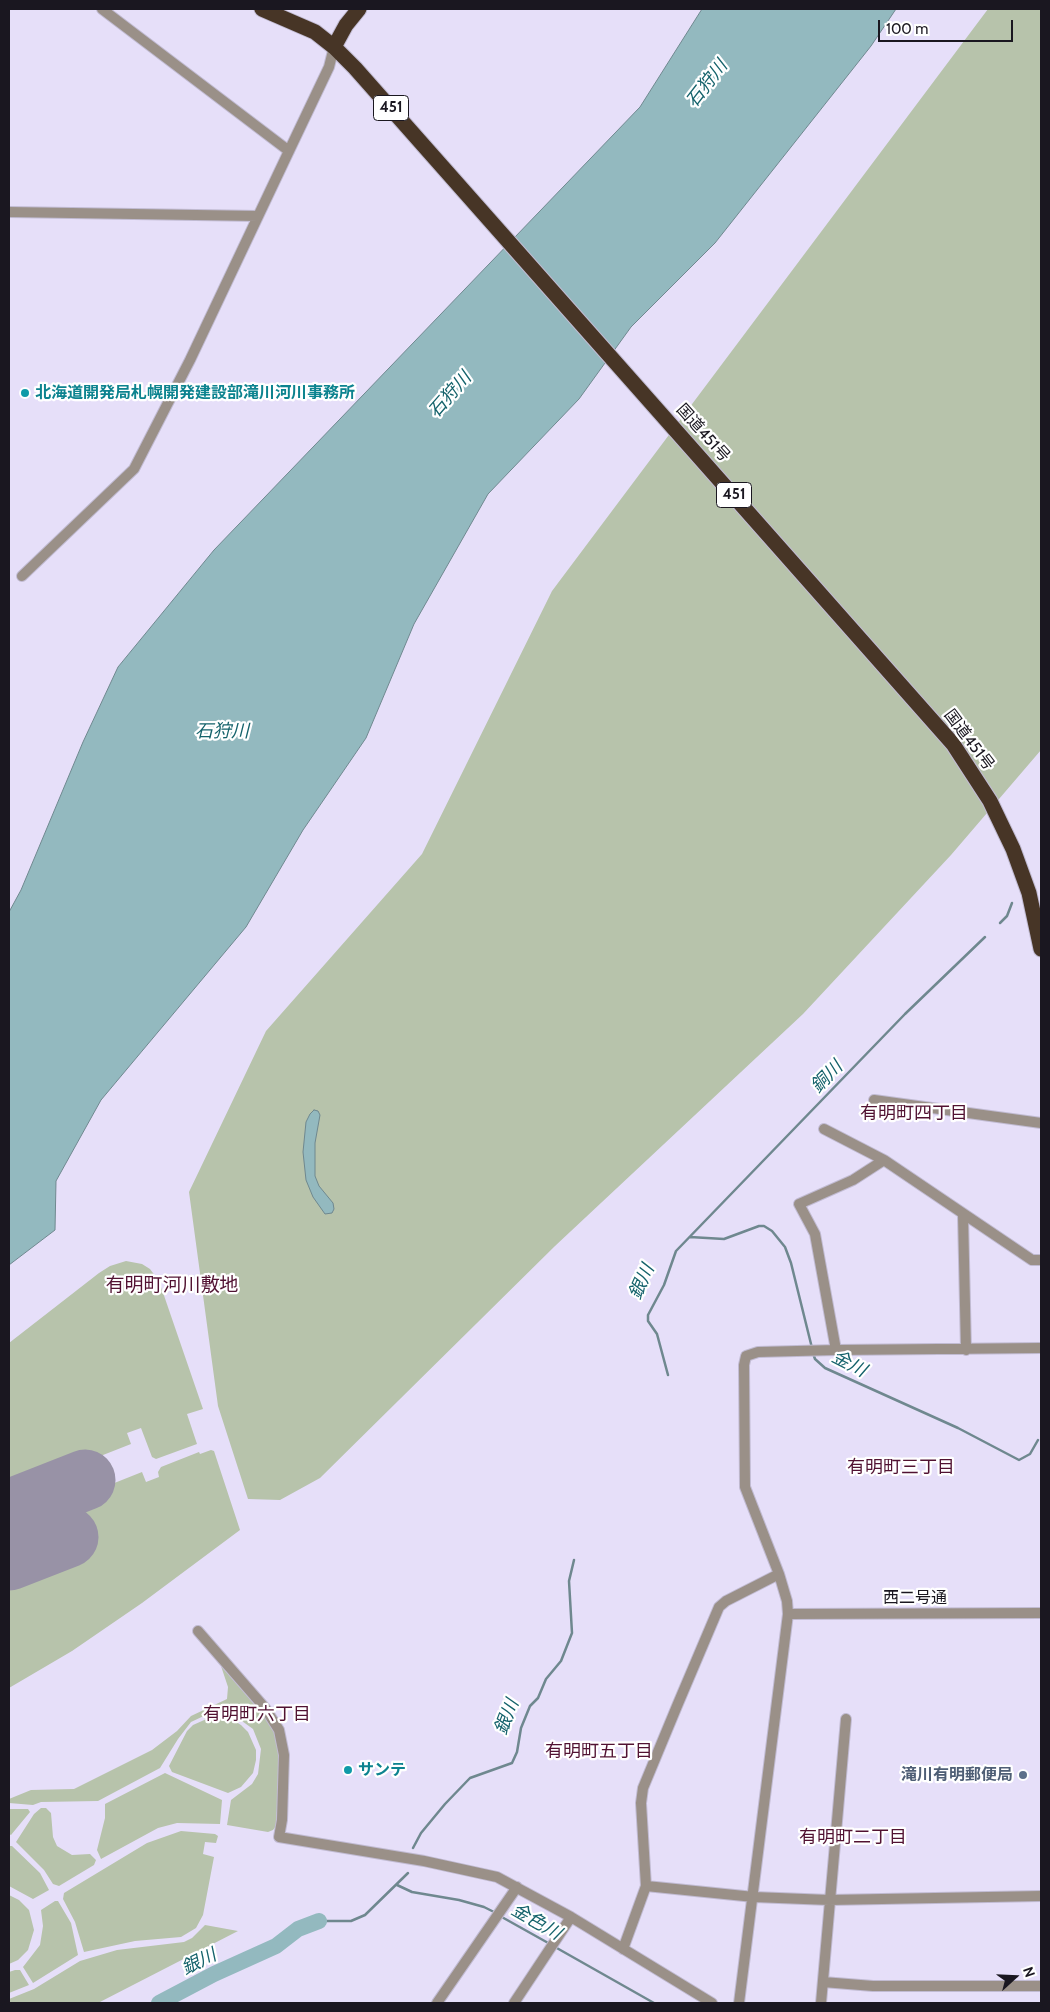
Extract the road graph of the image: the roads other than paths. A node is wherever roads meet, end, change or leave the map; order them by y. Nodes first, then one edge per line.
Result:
1 (102, 9) edge
2 (262, 9) edge
3 (359, 9) edge
4 (334, 47) junction
5 (289, 151) junction
6 (9, 212) edge
7 (258, 216) junction
8 (22, 576) dead end
9 (1041, 943) edge
10 (874, 1100) dead end
11 (1041, 1123) edge
12 (824, 1129) dead end
13 (884, 1160) junction
14 (963, 1215) junction
15 (1041, 1260) edge
16 (1041, 1348) edge
17 (836, 1350) junction
18 (966, 1350) junction
19 (779, 1574) junction
20 (1041, 1613) edge
21 (788, 1614) junction
22 (198, 1631) dead end
23 (846, 1720) dead end
24 (646, 1886) junction
25 (517, 1888) junction
26 (1041, 1896) edge
27 (754, 1897) junction
28 (829, 1900) junction
29 (571, 1917) junction
30 (623, 1949) junction
31 (823, 1982) junction
32 (1041, 1986) edge
33 (436, 2003) edge
34 (514, 2003) edge
35 (712, 2003) edge
36 (739, 2003) edge
37 (821, 2003) edge

1 - 5 street
2 - 4 highway, 国道451号
3 - 4 highway
4 - 5 street
4 - 9 highway, 国道451号 / 451
5 - 7 street
6 - 7 street
7 - 8 street
10 - 11 street
12 - 13 street
13 - 14 street
13 - 17 street
14 - 15 street
14 - 18 street
16 - 18 street
17 - 18 street
17 - 19 street
19 - 21 street
19 - 24 street
20 - 21 street, 西二号通
21 - 27 street
22 - 25 street
23 - 28 street
24 - 27 street
24 - 30 street
25 - 29 street
25 - 33 street
26 - 28 street
27 - 28 street
27 - 36 street
28 - 31 street
29 - 30 street
29 - 34 street
30 - 35 street
31 - 32 street
31 - 37 street

